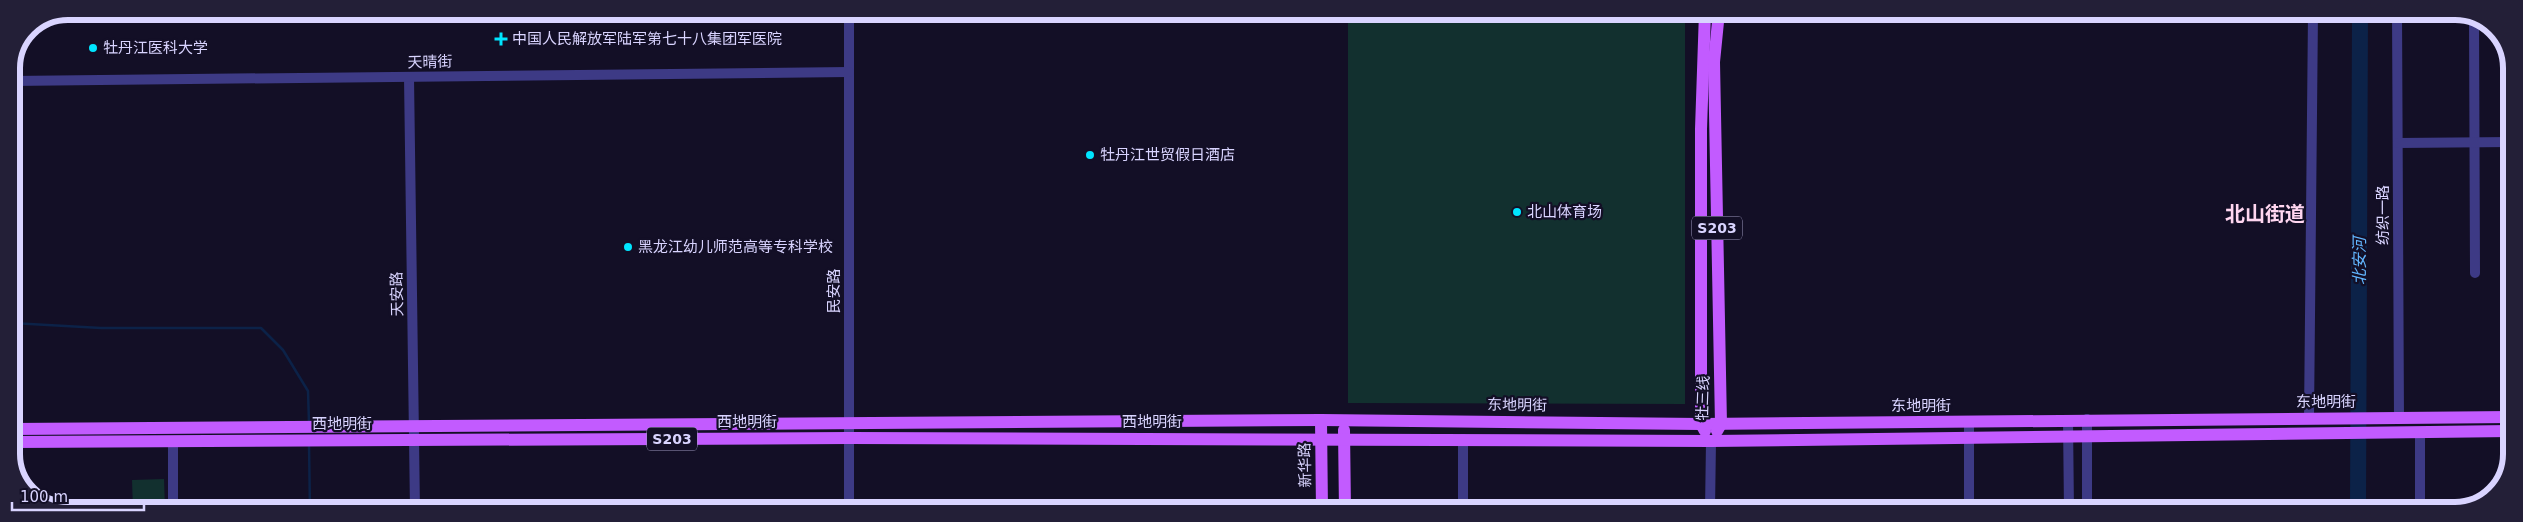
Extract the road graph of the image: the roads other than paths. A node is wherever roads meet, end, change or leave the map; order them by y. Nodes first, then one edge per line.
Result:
1 (849, 20) edge
2 (1704, 20) edge
3 (1718, 20) edge
4 (2313, 20) edge
5 (2398, 20) edge
6 (2474, 24) edge
7 (849, 72) junction
8 (409, 77) junction
9 (20, 81) edge
10 (2398, 142) junction
11 (2474, 142) junction
12 (2503, 142) edge
13 (2475, 273) dead end
14 (2503, 417) edge
15 (2309, 418) junction
16 (2395, 418) junction
17 (2087, 419) junction
18 (1332, 420) junction
19 (2068, 420) junction
20 (1969, 422) junction
21 (849, 424) junction
22 (1702, 424) junction
23 (1722, 424) junction
24 (414, 426) junction
25 (20, 429) edge
26 (2503, 431) edge
27 (2420, 432) junction
28 (849, 438) junction
29 (2068, 438) junction
30 (2087, 438) junction
31 (1332, 439) junction
32 (1969, 439) junction
33 (415, 440) junction
34 (1463, 440) junction
35 (173, 441) junction
36 (1711, 441) junction
37 (20, 442) edge
38 (173, 502) edge
39 (415, 502) edge
40 (849, 502) edge
41 (1323, 502) edge
42 (1344, 502) edge
43 (1463, 502) edge
44 (1710, 502) edge
45 (1969, 502) edge
46 (2069, 502) edge
47 (2087, 502) edge
48 (2420, 502) edge

1 - 7 street, 民安路
2 - 22 main road, 牡三线 / S203
3 - 23 main road, 牡三线 / S203
4 - 15 street
5 - 10 street, 纺织一路
6 - 11 street
7 - 8 street, 天晴街
7 - 21 street, 民安路
8 - 9 street, 天晴街
8 - 24 street, 天安路
10 - 11 street
10 - 16 street, 纺织一路
11 - 12 street
11 - 13 street
14 - 16 main road, 东地明街
15 - 16 main road, 东地明街
15 - 17 main road, 东地明街
17 - 19 main road, 东地明街
17 - 30 street
18 - 21 main road, 西地明街 / S203
18 - 22 main road, 东地明街 / S203
18 - 31 main road, 新华路
18 - 31 main road
19 - 20 main road, 东地明街
19 - 29 street
20 - 23 main road, 东地明街
20 - 32 street
21 - 24 main road, 西地明街 / S203
21 - 28 street, 民安路
22 - 23 main road, 东地明街 / S203
22 - 36 main road, 牡三线 / S203
23 - 36 main road, 牡三线
24 - 25 main road, 西地明街 / S203
24 - 33 street, 天安路
26 - 27 main road, 东地明街
27 - 30 main road, 东地明街
27 - 48 street
28 - 31 main road, 西地明街 / S203
28 - 33 main road, 西地明街 / S203
28 - 40 street, 民安路
29 - 30 main road, 东地明街
29 - 32 main road, 东地明街
29 - 46 street
30 - 47 street
31 - 34 main road, 东地明街 / S203
31 - 41 main road, 新华路
31 - 42 main road
32 - 36 main road, 东地明街
32 - 45 street
33 - 35 main road, 西地明街 / S203
33 - 39 street, 天安路
34 - 36 main road, 东地明街 / S203
34 - 43 street
35 - 37 main road, 西地明街 / S203
35 - 38 street
36 - 44 street

